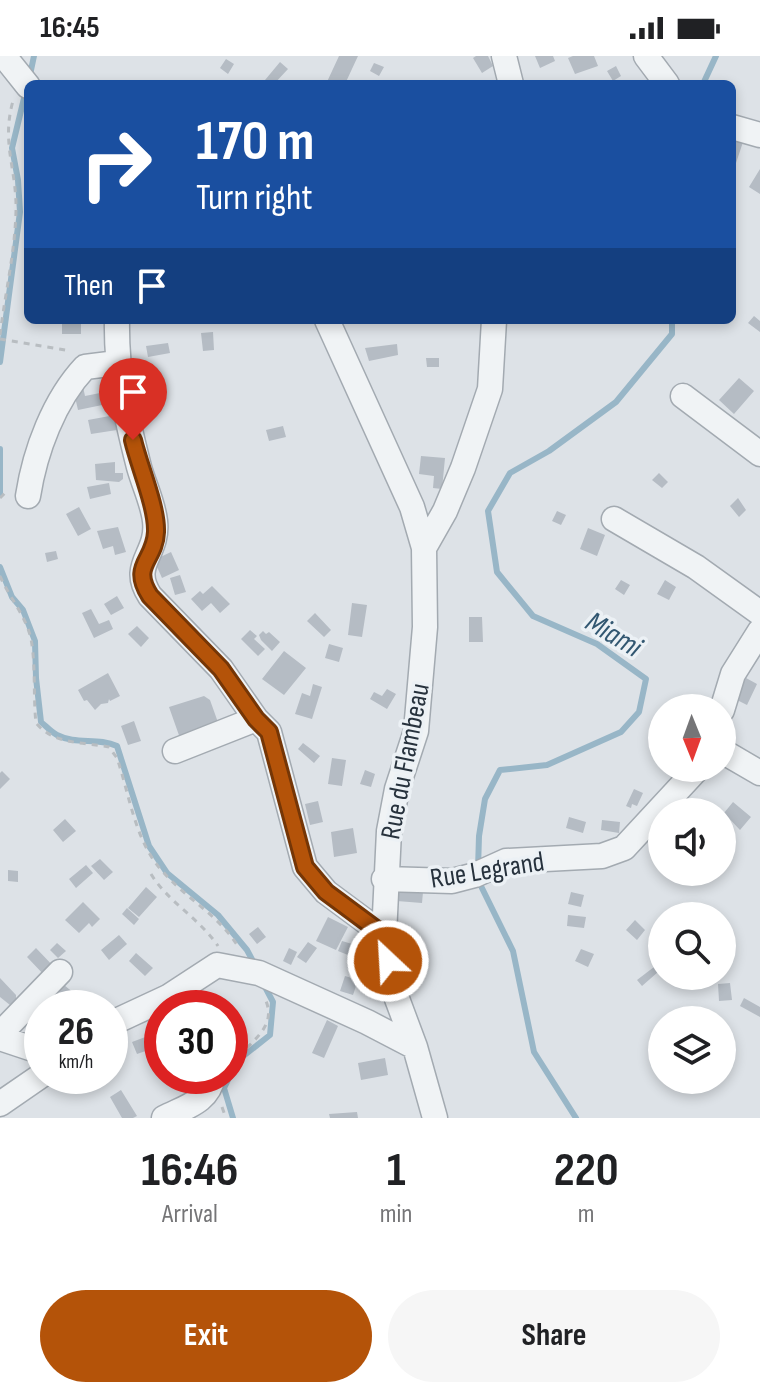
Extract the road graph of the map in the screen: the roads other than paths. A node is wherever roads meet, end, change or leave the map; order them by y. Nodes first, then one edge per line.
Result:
1 (4, 56) edge
2 (504, 56) edge
3 (646, 56) edge
4 (510, 80) edge
5 (664, 80) edge
6 (24, 81) edge
7 (736, 128) edge
8 (760, 135) edge
9 (116, 324) edge
10 (329, 324) edge
11 (494, 324) edge
12 (105, 364) junction
13 (683, 396) dead end
14 (760, 454) edge
15 (28, 496) dead end
16 (614, 519) dead end
17 (424, 548) junction
18 (760, 613) edge
19 (760, 631) edge
20 (727, 694) edge
21 (256, 719) junction
22 (175, 751) dead end
23 (736, 759) edge
24 (760, 773) edge
25 (685, 782) edge
26 (384, 879) junction
27 (384, 935) junction
28 (60, 972) dead end
29 (186, 990) edge
30 (0, 1036) edge
31 (24, 1045) edge
32 (415, 1047) junction
33 (24, 1087) edge
34 (206, 1094) edge
35 (0, 1104) edge
36 (164, 1118) edge
37 (435, 1118) edge

1 - 6 street
2 - 4 street
3 - 5 street
7 - 8 street
9 - 12 street
10 - 17 street, Rue du Flambeau
11 - 17 street
12 - 15 street
12 - 21 street
13 - 14 street
16 - 18 street
17 - 26 street, Rue du Flambeau
19 - 20 street
21 - 22 street
21 - 27 street
23 - 24 street
25 - 26 street, Rue Legrand
26 - 27 street, Rue du Flambeau
27 - 32 street, Rue du Flambeau
28 - 30 street
29 - 32 street
30 - 31 street
32 - 37 street, Rue du Flambeau
33 - 35 street
34 - 36 street

